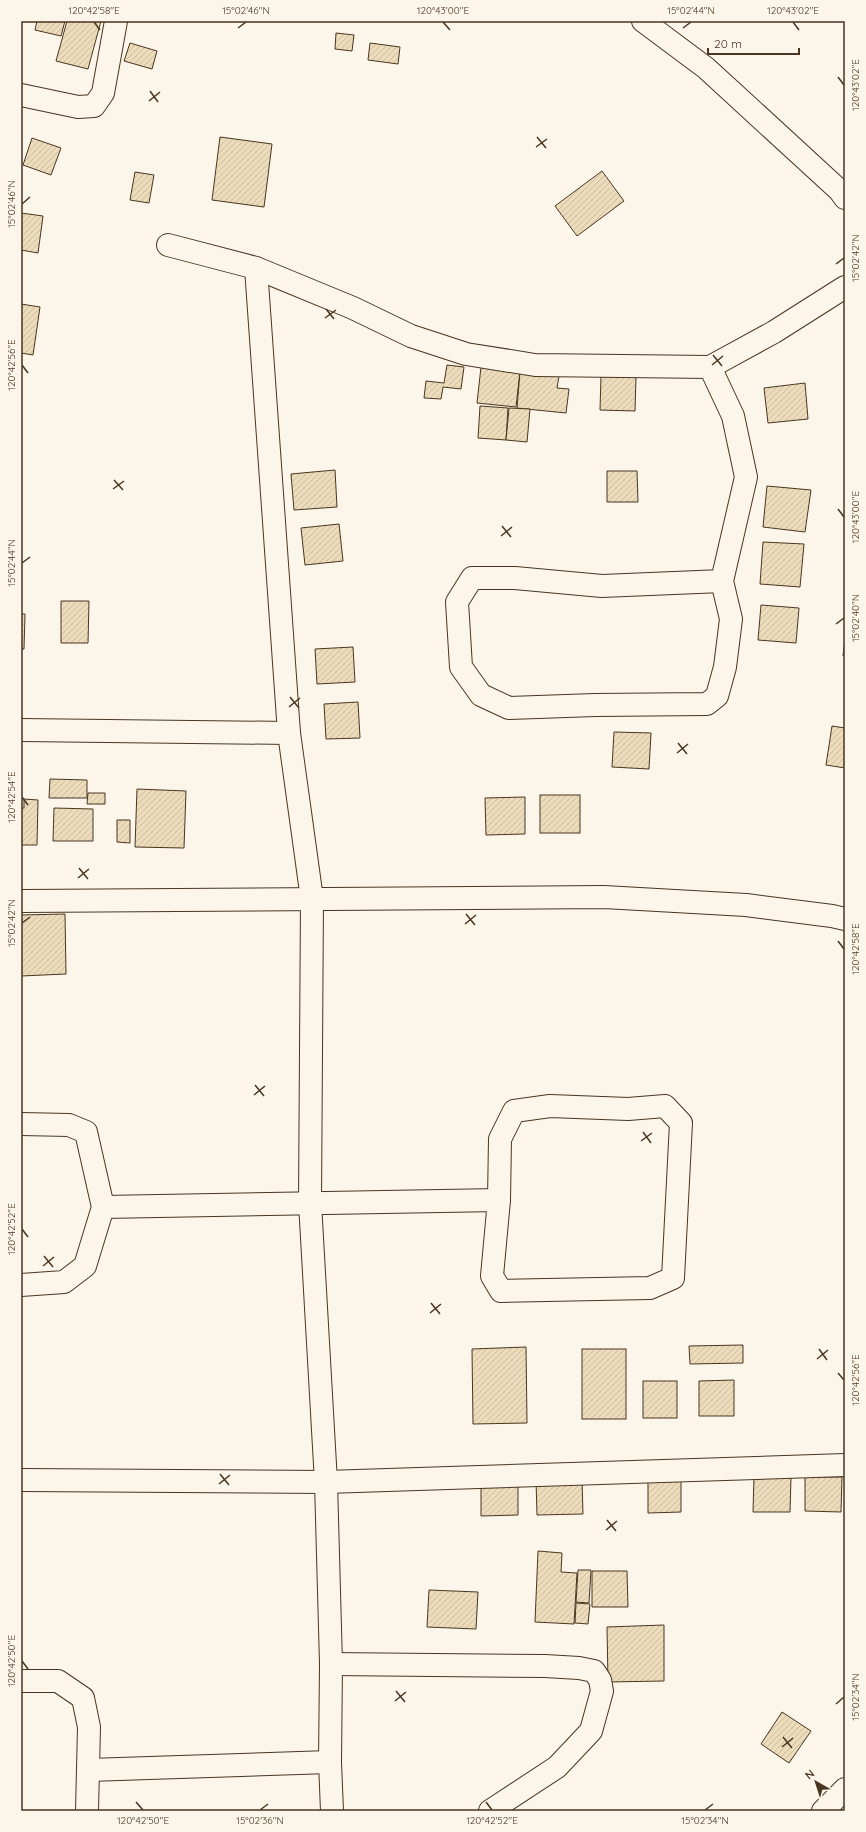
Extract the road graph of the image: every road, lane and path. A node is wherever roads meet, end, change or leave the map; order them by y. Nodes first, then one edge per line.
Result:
1 (116, 21) edge
2 (643, 21) edge
3 (21, 95) edge
4 (845, 198) edge
5 (168, 245) dead end
6 (256, 268) junction
7 (845, 287) edge
8 (710, 367) junction
9 (722, 580) junction
10 (21, 730) edge
11 (290, 733) junction
12 (312, 899) junction
13 (21, 901) edge
14 (845, 919) edge
15 (21, 1124) edge
16 (499, 1200) junction
17 (310, 1203) junction
18 (103, 1207) junction
19 (21, 1285) edge
20 (845, 1465) edge
21 (21, 1480) edge
22 (326, 1482) junction
23 (331, 1664) junction
24 (21, 1681) edge
25 (330, 1762) junction
26 (89, 1770) junction
27 (845, 1789) edge
28 (87, 1811) edge
29 (332, 1811) edge
30 (490, 1811) edge
31 (823, 1811) edge

1 - 3 street
2 - 4 street
5 - 6 street
6 - 8 street
6 - 11 street
7 - 8 street
8 - 9 street
9 - 9 street
10 - 11 street
11 - 12 street
12 - 13 street
12 - 14 street
12 - 17 street
15 - 18 street
16 - 16 street
16 - 17 street
17 - 18 street
17 - 22 street
18 - 19 street
20 - 22 street
21 - 22 street
22 - 23 street
23 - 25 street
23 - 30 street
24 - 26 street
25 - 26 street
25 - 29 street
26 - 28 street
27 - 31 street

